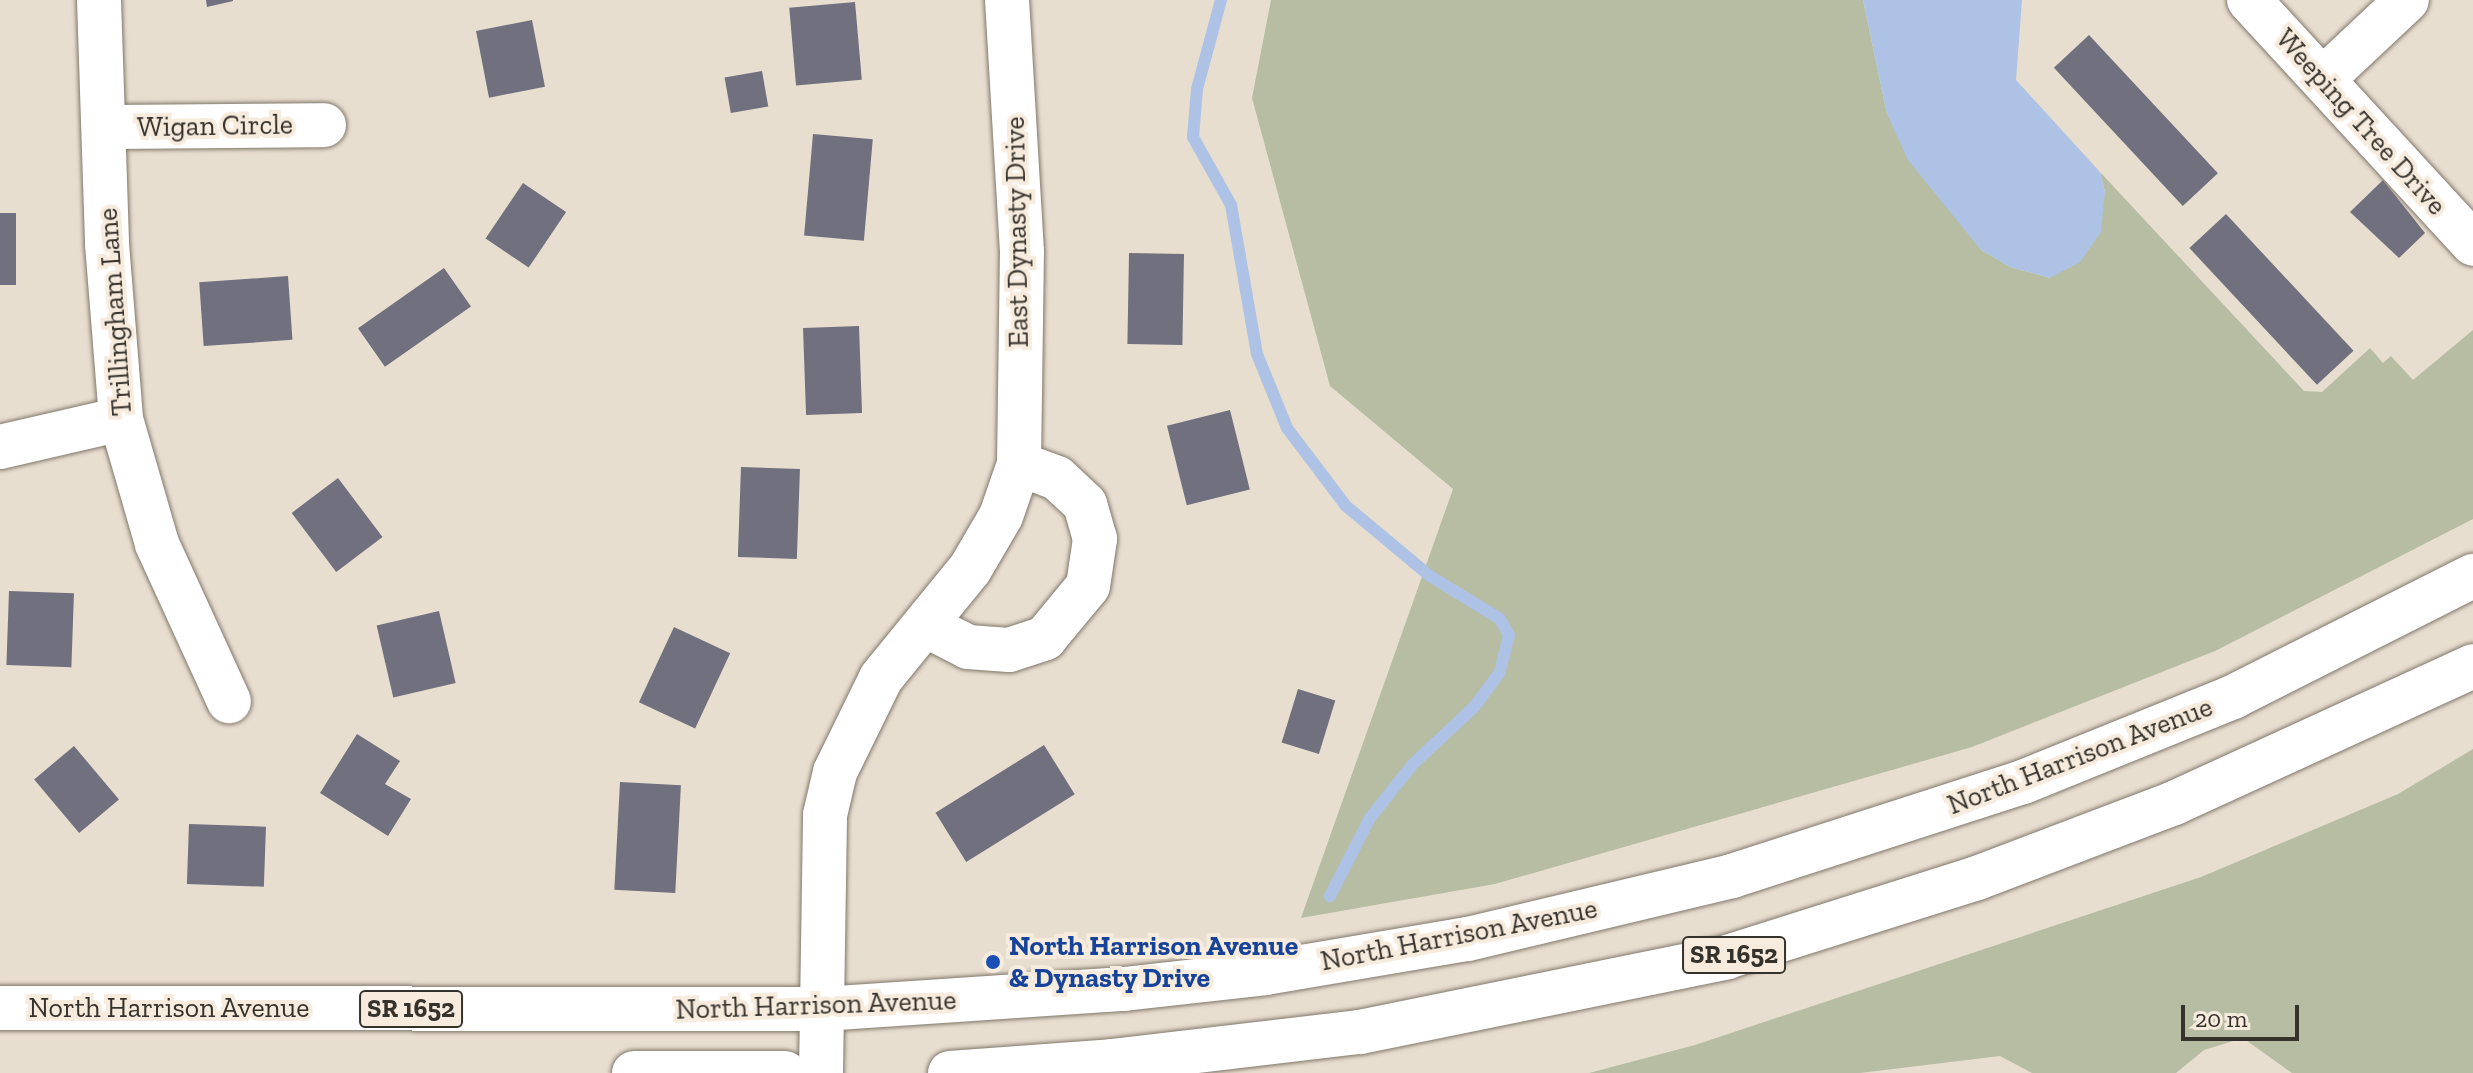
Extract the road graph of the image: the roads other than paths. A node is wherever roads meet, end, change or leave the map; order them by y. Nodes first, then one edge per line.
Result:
1 (99, 0) edge
2 (1007, 0) edge
3 (2249, 0) edge
4 (2407, 0) edge
5 (2323, 79) junction
6 (324, 125) dead end
7 (105, 127) junction
8 (2473, 244) edge
9 (121, 419) junction
10 (0, 447) edge
11 (1019, 464) junction
12 (2473, 576) edge
13 (927, 626) junction
14 (2473, 666) edge
15 (229, 701) dead end
16 (0, 1008) edge
17 (822, 1009) junction
18 (634, 1073) edge
19 (785, 1073) edge
20 (821, 1073) edge
21 (950, 1073) edge

1 - 7 main road, Trillingham Lane
2 - 11 main road, East Dynasty Drive
3 - 5 main road, Weeping Tree Drive
4 - 5 main road
5 - 8 main road, Weeping Tree Drive
6 - 7 main road, Wigan Circle
7 - 9 main road, Trillingham Lane
9 - 10 main road
9 - 15 main road, Trillingham Lane
11 - 13 main road, East Dynasty Drive
11 - 13 main road
12 - 17 main road, North Harrison Avenue / SR 1652
13 - 17 main road, East Dynasty Drive
14 - 21 main road, SR 1652
16 - 17 main road, North Harrison Avenue / SR 1652
17 - 20 main road, East Dynasty Drive
18 - 19 main road

